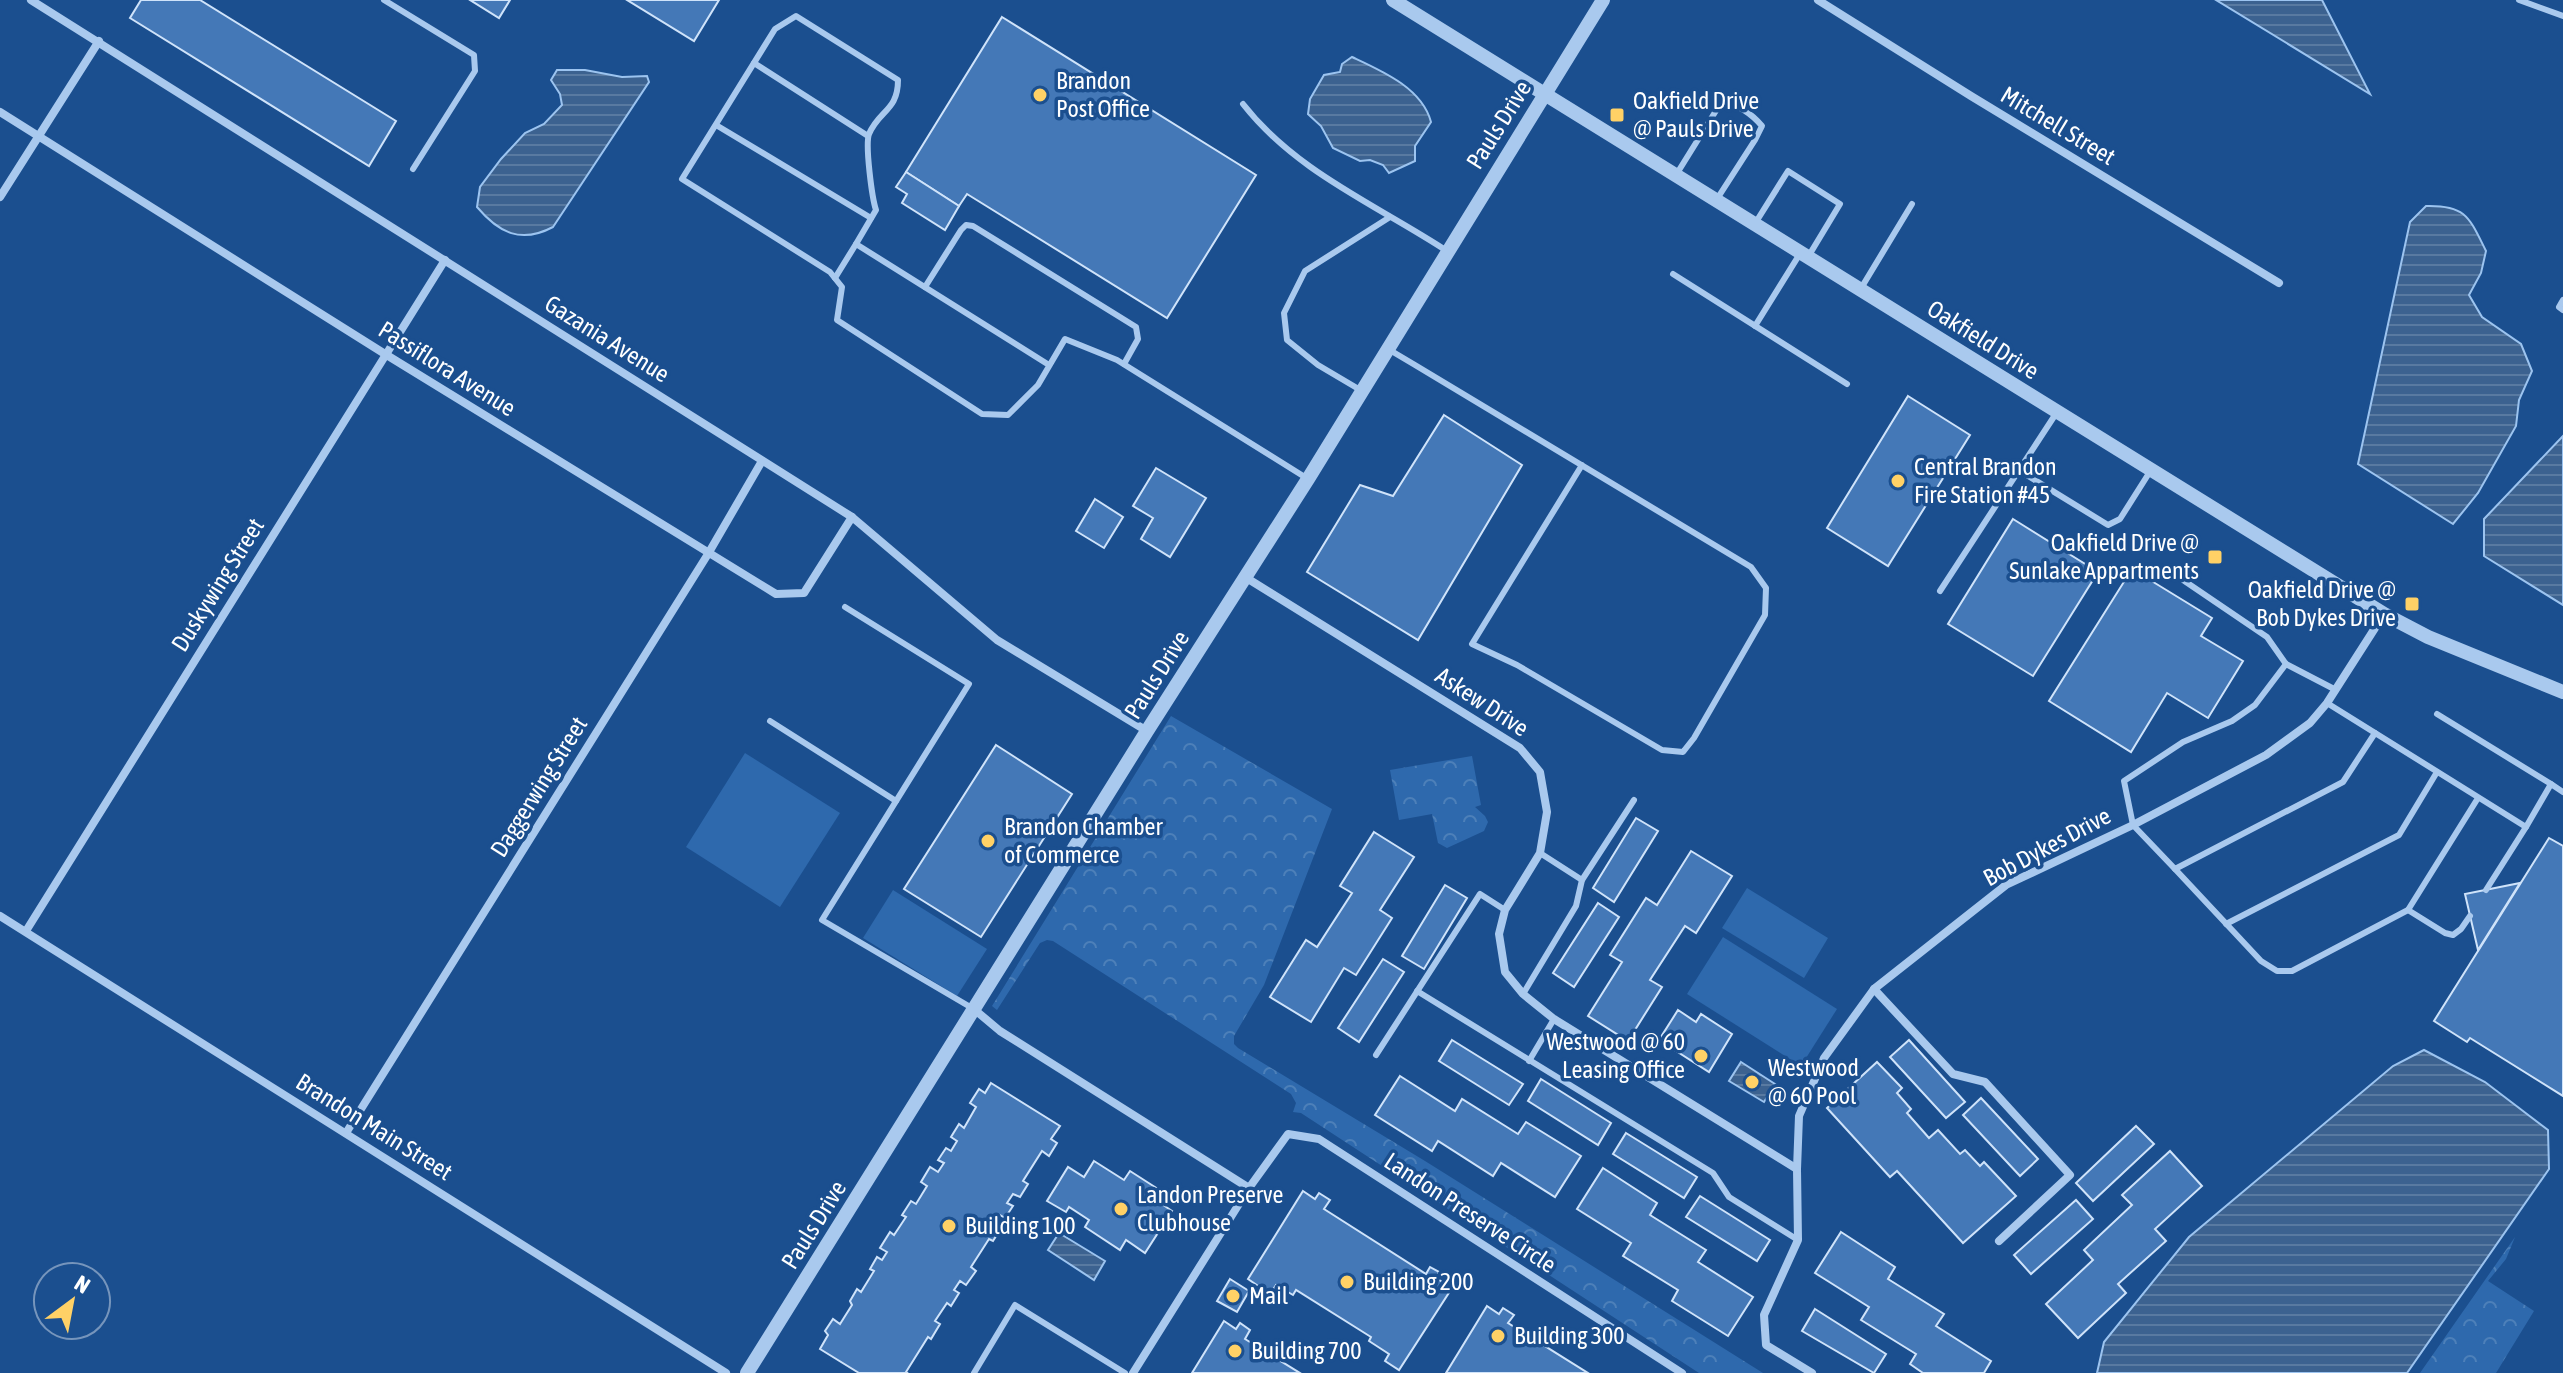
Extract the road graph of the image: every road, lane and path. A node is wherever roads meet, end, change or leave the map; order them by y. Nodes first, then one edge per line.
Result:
1 (31, 0) edge
2 (384, 0) edge
3 (1393, 0) edge
4 (1603, 0) edge
5 (1818, 0) edge
6 (2519, 0) edge
7 (2563, 16) edge
8 (99, 41) junction
9 (754, 63) junction
10 (1545, 92) junction
11 (1243, 104) dead end
12 (0, 112) edge
13 (716, 125) junction
14 (38, 136) junction
15 (868, 136) junction
16 (413, 169) dead end
17 (1676, 175) junction
18 (0, 197) edge
19 (1716, 200) junction
20 (1912, 204) dead end
21 (1390, 217) junction
22 (871, 218) junction
23 (1755, 224) junction
24 (856, 244) junction
25 (1448, 251) junction
26 (1804, 254) junction
27 (445, 260) junction
28 (1673, 274) dead end
29 (835, 278) junction
30 (2279, 283) dead end
31 (925, 287) junction
32 (1860, 290) junction
33 (2563, 300) edge
34 (2563, 310) edge
35 (1755, 326) junction
36 (1388, 349) junction
37 (385, 354) junction
38 (1124, 364) junction
39 (1049, 365) junction
40 (1847, 384) dead end
41 (1362, 391) junction
42 (2057, 412) junction
43 (762, 461) junction
44 (1582, 465) junction
45 (2151, 470) junction
46 (2020, 471) junction
47 (1308, 479) junction
48 (852, 517) junction
49 (708, 554) junction
50 (1245, 577) junction
51 (2183, 580) dead end
52 (1940, 591) dead end
53 (845, 607) dead end
54 (2384, 614) junction
55 (2286, 664) junction
56 (2336, 690) junction
57 (2563, 692) edge
58 (2327, 703) junction
59 (2437, 714) dead end
60 (770, 721) dead end
61 (1147, 731) junction
62 (2375, 733) junction
63 (2437, 772) junction
64 (2551, 784) junction
65 (2563, 792) edge
66 (2478, 798) junction
67 (1634, 800) dead end
68 (896, 801) junction
69 (2133, 825) junction
70 (2526, 827) junction
71 (1540, 853) junction
72 (2175, 869) junction
73 (1582, 880) junction
74 (2486, 890) dead end
75 (1505, 910) junction
76 (2408, 910) junction
77 (0, 916) edge
78 (2470, 916) dead end
79 (2226, 924) junction
80 (26, 931) junction
81 (1874, 989) junction
82 (1417, 991) junction
83 (1523, 994) junction
84 (975, 1010) junction
85 (1554, 1019) junction
86 (1376, 1055) dead end
87 (1529, 1061) junction
88 (346, 1133) junction
89 (1797, 1169) junction
90 (1249, 1188) junction
91 (1798, 1240) junction
92 (1999, 1241) dead end
93 (726, 1373) edge
94 (747, 1373) edge
95 (974, 1373) edge
96 (1125, 1373) edge
97 (1133, 1373) edge
98 (1682, 1373) edge
99 (1812, 1373) edge

1 - 8 street, Gazania Avenue
2 - 16 lane
3 - 10 street, Oakfield Drive
4 - 10 street, Pauls Drive
5 - 30 street, Mitchell Street
6 - 7 lane
8 - 14 street
8 - 27 street, Gazania Avenue
9 - 13 lane
9 - 15 lane
9 - 15 lane
10 - 17 street, Oakfield Drive
10 - 25 street, Pauls Drive
11 - 21 lane
12 - 14 street, Passiflora Avenue
13 - 22 lane
13 - 29 lane
14 - 18 street
14 - 37 street, Passiflora Avenue
15 - 22 lane
17 - 19 street, Oakfield Drive
17 - 19 lane
19 - 23 street, Oakfield Drive
20 - 32 lane
21 - 25 lane
21 - 41 lane
22 - 24 lane
23 - 26 street, Oakfield Drive
23 - 26 lane
24 - 29 lane
24 - 31 lane
25 - 36 street, Pauls Drive
26 - 32 street, Oakfield Drive
26 - 35 lane
27 - 37 street, Duskywing Street
27 - 43 street, Gazania Avenue
28 - 35 lane
29 - 39 lane
31 - 38 lane
31 - 39 lane
32 - 42 street, Oakfield Drive
33 - 34 lane
35 - 40 lane
36 - 41 street, Pauls Drive
36 - 44 lane
37 - 49 street, Passiflora Avenue
37 - 80 street, Duskywing Street
38 - 39 lane
38 - 47 lane
41 - 47 street, Pauls Drive
42 - 45 street, Oakfield Drive
42 - 46 lane
43 - 48 street, Gazania Avenue
43 - 49 street, Daggerwing Street
44 - 44 lane
45 - 46 lane
45 - 54 street, Oakfield Drive
46 - 52 lane
47 - 50 street, Pauls Drive
48 - 49 street, Passiflora Avenue
48 - 61 street, Gazania Avenue
49 - 88 street, Daggerwing Street
50 - 61 street, Pauls Drive
50 - 71 street, Askew Drive
51 - 55 lane
53 - 68 lane
54 - 56 street, Bob Dykes Drive
54 - 57 street, Oakfield Drive
55 - 56 lane
55 - 69 lane
56 - 58 street, Bob Dykes Drive
58 - 62 lane
58 - 69 street, Bob Dykes Drive
59 - 64 lane
60 - 68 lane
61 - 84 street, Pauls Drive
62 - 63 lane
62 - 72 lane
63 - 66 lane
63 - 79 lane
64 - 65 lane
64 - 70 lane
66 - 70 lane
66 - 76 lane
67 - 73 lane
68 - 84 lane
69 - 72 lane
69 - 81 street, Bob Dykes Drive
70 - 74 lane
71 - 73 lane
71 - 75 street, Askew Drive
72 - 79 lane
73 - 83 lane
75 - 82 lane
75 - 83 street, Askew Drive
76 - 78 lane
76 - 79 lane
77 - 80 street, Brandon Main Street
80 - 88 street, Brandon Main Street
81 - 89 street, Bob Dykes Drive
81 - 92 street
82 - 86 lane
82 - 87 lane
83 - 85 street, Askew Drive
84 - 90 street
84 - 94 street, Pauls Drive
85 - 87 lane
85 - 89 street, Askew Drive
87 - 91 lane
88 - 93 street, Brandon Main Street
89 - 91 street
90 - 97 street, Landon Preserve Circle
90 - 98 street, Landon Preserve Circle
91 - 99 street
95 - 96 lane

